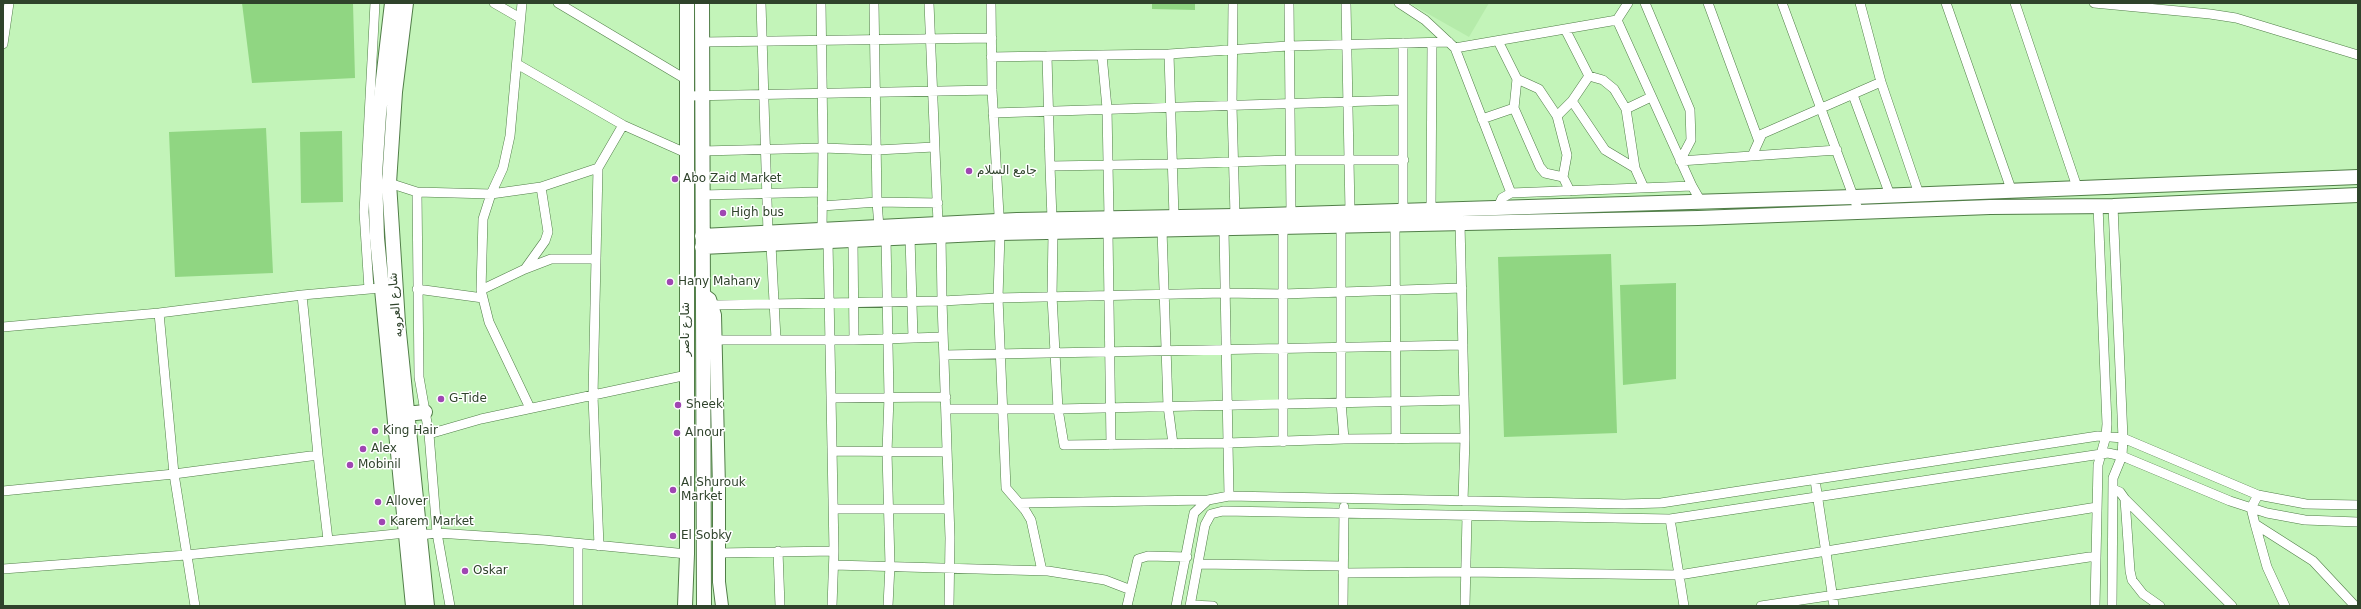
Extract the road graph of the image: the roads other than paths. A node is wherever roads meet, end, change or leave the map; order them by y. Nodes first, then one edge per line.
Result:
1 (9, 3) edge
2 (375, 3) edge
3 (392, 3) edge
4 (406, 3) edge
5 (494, 3) edge
6 (522, 3) edge
7 (558, 3) edge
8 (687, 3) edge
9 (702, 3) edge
10 (761, 3) edge
11 (821, 3) edge
12 (874, 3) edge
13 (929, 3) edge
14 (991, 3) edge
15 (1233, 3) edge
16 (1288, 3) edge
17 (1346, 3) edge
18 (1399, 3) edge
19 (1628, 3) edge
20 (1645, 3) edge
21 (1708, 3) edge
22 (1782, 3) edge
23 (1860, 3) edge
24 (1946, 3) edge
25 (2015, 3) edge
26 (2094, 3) edge
27 (520, 18) junction
28 (1617, 20) junction
29 (1564, 29) junction
30 (992, 38) junction
31 (763, 40) junction
32 (822, 40) junction
33 (875, 40) junction
34 (929, 40) junction
35 (1498, 41) junction
36 (702, 42) junction
37 (1432, 43) junction
38 (3, 44) edge
39 (1403, 44) junction
40 (1347, 45) junction
41 (1452, 45) junction
42 (1288, 46) junction
43 (1233, 49) junction
44 (1169, 54) junction
45 (1102, 55) junction
46 (2358, 55) edge
47 (1047, 56) junction
48 (991, 57) junction
49 (517, 64) junction
50 (1589, 76) junction
51 (1517, 79) junction
52 (687, 80) junction
53 (1881, 82) junction
54 (992, 90) junction
55 (932, 92) junction
56 (875, 93) junction
57 (822, 94) junction
58 (1853, 95) junction
59 (687, 96) junction
60 (764, 96) junction
61 (702, 97) junction
62 (1651, 97) junction
63 (1402, 100) junction
64 (1349, 101) junction
65 (1572, 101) junction
66 (1291, 104) junction
67 (1232, 106) junction
68 (1107, 108) junction
69 (1170, 108) junction
70 (1514, 108) junction
71 (1626, 109) junction
72 (1822, 109) junction
73 (1050, 110) junction
74 (993, 113) junction
75 (1556, 116) junction
76 (1482, 119) junction
77 (623, 125) junction
78 (1758, 139) junction
79 (934, 147) junction
80 (823, 148) junction
81 (767, 150) junction
82 (877, 150) junction
83 (1837, 150) junction
84 (702, 151) junction
85 (686, 153) junction
86 (1752, 156) junction
87 (1290, 160) junction
88 (1350, 160) junction
89 (1404, 160) junction
90 (1234, 161) junction
91 (1680, 161) junction
92 (1108, 164) junction
93 (1172, 164) junction
94 (1050, 166) junction
95 (598, 168) junction
96 (1635, 168) junction
97 (686, 177) junction
98 (702, 177) junction
99 (1563, 177) junction
100 (2358, 177) edge
101 (389, 182) junction
102 (1692, 186) junction
103 (2077, 187) junction
104 (540, 188) junction
105 (1644, 188) junction
106 (2011, 189) junction
107 (1570, 191) junction
108 (417, 192) junction
109 (765, 192) junction
110 (822, 192) junction
111 (1511, 193) junction
112 (491, 194) junction
113 (1919, 194) junction
114 (702, 195) junction
115 (1890, 195) junction
116 (2358, 195) edge
117 (1854, 197) junction
118 (1700, 200) junction
119 (876, 202) junction
120 (938, 203) junction
121 (822, 206) junction
122 (2098, 206) junction
123 (2113, 206) junction
124 (1498, 207) junction
125 (1431, 209) junction
126 (1403, 210) junction
127 (1350, 212) junction
128 (1859, 212) junction
129 (1291, 214) junction
130 (1235, 216) junction
131 (1174, 217) junction
132 (1460, 223) junction
133 (1108, 225) junction
134 (1052, 226) junction
135 (1395, 226) junction
136 (999, 227) junction
137 (1283, 227) junction
138 (1341, 227) junction
139 (939, 230) junction
140 (1162, 230) junction
141 (1224, 230) junction
142 (882, 233) junction
143 (825, 236) junction
144 (910, 236) junction
145 (769, 239) junction
146 (702, 241) junction
147 (853, 241) junction
148 (595, 259) junction
149 (525, 269) junction
150 (1462, 288) junction
151 (375, 289) junction
152 (417, 289) junction
153 (1395, 289) junction
154 (1341, 291) junction
155 (702, 293) junction
156 (1224, 293) junction
157 (482, 294) junction
158 (1283, 294) junction
159 (302, 295) junction
160 (1164, 295) junction
161 (1052, 296) junction
162 (1110, 296) junction
163 (998, 298) junction
164 (942, 301) junction
165 (828, 302) junction
166 (855, 302) junction
167 (887, 302) junction
168 (911, 302) junction
169 (774, 303) junction
170 (713, 305) junction
171 (159, 313) junction
172 (391, 324) junction
173 (3, 327) edge
174 (943, 337) junction
175 (886, 338) junction
176 (912, 338) junction
177 (776, 339) junction
178 (830, 339) junction
179 (716, 340) junction
180 (854, 340) junction
181 (1463, 345) junction
182 (1396, 346) junction
183 (1341, 348) junction
184 (1225, 349) junction
185 (1283, 349) junction
186 (1166, 350) junction
187 (1110, 351) junction
188 (1056, 352) junction
189 (1000, 353) junction
190 (944, 355) junction
191 (687, 375) junction
192 (593, 396) junction
193 (889, 397) junction
194 (946, 397) junction
195 (832, 398) junction
196 (1464, 400) junction
197 (1341, 402) junction
198 (1397, 402) junction
199 (1226, 404) junction
200 (1284, 404) junction
201 (1168, 406) junction
202 (1111, 407) junction
203 (530, 408) junction
204 (946, 409) junction
205 (1003, 409) junction
206 (1058, 409) junction
207 (425, 412) junction
208 (406, 414) junction
209 (429, 434) junction
210 (2106, 436) junction
211 (1465, 438) junction
212 (2123, 438) junction
213 (1344, 439) junction
214 (1396, 439) junction
215 (1283, 442) junction
216 (1227, 443) junction
217 (1173, 444) junction
218 (1111, 445) junction
219 (832, 452) junction
220 (887, 452) junction
221 (946, 452) junction
222 (2100, 453) junction
223 (318, 455) junction
224 (2122, 456) junction
225 (687, 469) junction
226 (703, 469) junction
227 (174, 474) junction
228 (1815, 480) junction
229 (687, 483) junction
230 (703, 485) junction
231 (2113, 489) junction
232 (3, 491) edge
233 (2258, 495) junction
234 (1229, 496) junction
235 (1817, 496) junction
236 (1344, 499) junction
237 (2125, 499) junction
238 (1208, 500) junction
239 (1463, 501) junction
240 (1019, 503) junction
241 (1582, 504) junction
242 (2358, 505) edge
243 (2097, 507) junction
244 (2251, 508) junction
245 (834, 509) junction
246 (888, 509) junction
247 (949, 509) junction
248 (1344, 512) junction
249 (1467, 516) junction
250 (1581, 518) junction
251 (1670, 519) junction
252 (2358, 522) edge
253 (2255, 524) junction
254 (406, 533) junction
255 (437, 533) junction
256 (420, 535) junction
257 (328, 540) junction
258 (578, 545) junction
259 (599, 546) junction
260 (1826, 550) junction
261 (778, 551) junction
262 (834, 551) junction
263 (719, 553) junction
264 (687, 554) junction
265 (186, 555) junction
266 (2096, 556) junction
267 (1187, 558) junction
268 (1198, 564) junction
269 (834, 565) junction
270 (890, 565) junction
271 (950, 567) junction
272 (3, 569) edge
273 (1042, 570) junction
274 (1343, 570) junction
275 (1466, 572) junction
276 (1679, 575) junction
277 (1131, 590) junction
278 (1832, 595) junction
279 (2095, 605) edge
280 (195, 606) edge
281 (413, 606) edge
282 (427, 606) edge
283 (450, 606) edge
284 (578, 606) edge
285 (685, 606) edge
286 (704, 606) edge
287 (722, 606) edge
288 (780, 606) edge
289 (832, 606) edge
290 (888, 606) edge
291 (949, 606) edge
292 (1127, 606) edge
293 (1176, 606) edge
294 (1190, 606) edge
295 (1213, 606) edge
296 (1343, 606) edge
297 (1465, 606) edge
298 (1684, 606) edge
299 (1761, 606) edge
300 (1834, 606) edge
301 (2086, 606) edge
302 (2112, 606) edge
303 (2160, 606) edge
304 (2232, 606) edge
305 (2285, 606) edge
306 (2356, 606) edge

1 - 38 street
2 - 151 street
3 - 151 main road, شارع العروبه
4 - 101 main road, شارع العروبه
5 - 27 street
6 - 27 street
7 - 52 street
8 - 52 main road, شارع ناصر
9 - 36 main road, شارع ناصر
10 - 31 street
11 - 32 street
12 - 33 street
13 - 34 street
14 - 30 street
15 - 43 street
16 - 42 street
17 - 40 street
18 - 41 street
19 - 28 street
20 - 91 street
21 - 78 street
22 - 72 street
23 - 53 street
24 - 106 street
25 - 103 street
26 - 46 street
27 - 49 street
28 - 29 street
28 - 62 street
29 - 35 street
29 - 50 street
30 - 34 street
30 - 48 street
31 - 32 street
31 - 36 street
31 - 60 street
32 - 33 street
32 - 57 street
33 - 34 street
33 - 56 street
34 - 55 street
35 - 41 street
35 - 51 street
36 - 61 main road, شارع ناصر
37 - 39 street
37 - 41 street
37 - 125 street
39 - 40 street
39 - 63 street
40 - 42 street
40 - 64 street
41 - 76 street
42 - 43 street
42 - 66 street
43 - 44 street
43 - 67 street
44 - 45 street
44 - 69 street
45 - 47 street
45 - 68 street
47 - 48 street
47 - 73 street
48 - 54 street
49 - 77 street
49 - 112 street
50 - 65 street
50 - 71 street
51 - 70 street
51 - 75 street
52 - 59 main road, شارع ناصر
53 - 58 street
53 - 113 street
54 - 55 street
54 - 74 street
55 - 56 street
55 - 79 street
56 - 57 street
56 - 82 street
57 - 60 street
57 - 80 street
58 - 72 street
58 - 115 street
59 - 61 street
59 - 85 main road, شارع ناصر
60 - 61 street
60 - 81 street
61 - 84 main road, شارع ناصر
62 - 71 street
62 - 91 street
63 - 64 street
63 - 89 street
64 - 66 street
64 - 88 street
65 - 75 street
65 - 96 street
66 - 67 street
66 - 87 street
67 - 69 street
67 - 90 street
68 - 69 street
68 - 73 street
68 - 92 street
69 - 93 street
70 - 76 street
70 - 99 street
71 - 96 street
72 - 78 street
72 - 83 street
73 - 74 street
73 - 94 street
74 - 136 street
75 - 99 street
76 - 111 street
77 - 85 street
77 - 95 street
78 - 86 street
79 - 82 street
79 - 120 street
80 - 81 street
80 - 82 street
80 - 110 street
81 - 84 street
81 - 109 street
82 - 119 street
83 - 86 street
83 - 117 street
84 - 98 main road, شارع ناصر
85 - 97 main road, شارع ناصر
86 - 91 street
87 - 88 street
87 - 90 street
87 - 129 street
88 - 89 street
88 - 127 street
89 - 126 street
90 - 93 street
90 - 130 street
91 - 102 street
92 - 93 street
92 - 94 street
92 - 133 street
93 - 131 street
94 - 134 street
95 - 104 street
95 - 148 street
96 - 105 street
97 - 98 main road
97 - 191 main road, شارع ناصر
98 - 114 main road, شارع ناصر
99 - 107 street
100 - 103 main road
101 - 108 street
101 - 172 main road, شارع العروبه
102 - 105 street
102 - 118 street
103 - 106 main road
104 - 112 street
104 - 149 street
105 - 107 street
106 - 113 main road
107 - 111 street
108 - 112 street
108 - 152 street
109 - 110 street
109 - 114 street
109 - 145 street
110 - 121 street
111 - 124 street
112 - 157 street
113 - 115 main road
114 - 146 main road, شارع ناصر
115 - 117 main road
116 - 123 main road
117 - 118 main road
117 - 128 street
118 - 124 main road
119 - 120 street
119 - 121 street
119 - 142 street
120 - 139 street
121 - 143 street
122 - 123 main road
122 - 128 main road
122 - 210 street
123 - 212 street
124 - 125 main road
125 - 126 main road
126 - 127 main road
127 - 129 main road
128 - 132 main road
129 - 130 main road
130 - 131 main road
131 - 133 main road
132 - 135 main road
132 - 150 street
133 - 134 main road
133 - 140 main road
133 - 162 street
134 - 136 main road
134 - 161 street
135 - 138 main road
135 - 153 street
136 - 139 main road
136 - 163 street
137 - 138 main road
137 - 141 main road
137 - 158 street
138 - 154 street
139 - 142 main road
139 - 144 main road
139 - 164 street
140 - 141 main road
140 - 160 street
141 - 156 street
142 - 143 main road
142 - 144 main road
142 - 147 main road
142 - 167 street
143 - 145 main road
143 - 147 main road
143 - 165 street
144 - 168 street
145 - 146 main road
145 - 169 street
146 - 155 main road, شارع ناصر
147 - 166 street
148 - 149 street
148 - 192 street
149 - 157 street
150 - 153 street
150 - 181 street
151 - 159 street
151 - 172 main road, شارع العروبه
152 - 157 street
152 - 207 street
153 - 154 street
153 - 182 street
154 - 158 street
154 - 183 street
155 - 170 street
155 - 226 main road, شارع ناصر
156 - 158 street
156 - 160 street
156 - 184 street
157 - 203 street
158 - 185 street
159 - 171 street
159 - 223 street
160 - 162 street
160 - 186 street
161 - 162 street
161 - 163 street
161 - 188 street
162 - 187 street
163 - 164 street
163 - 189 street
164 - 168 street
164 - 174 street
165 - 166 street
165 - 169 street
165 - 178 street
166 - 167 street
166 - 180 street
167 - 168 street
167 - 175 street
168 - 176 street
169 - 170 street
169 - 177 street
170 - 179 street
171 - 173 street
171 - 227 street
172 - 208 main road, شارع العروبه
172 - 254 main road, شارع العروبه
174 - 176 street
174 - 190 street
175 - 176 street
175 - 180 street
175 - 193 street
177 - 178 street
177 - 179 street
178 - 180 street
178 - 195 street
179 - 263 street
181 - 182 street
181 - 196 street
182 - 183 street
182 - 198 street
183 - 185 street
183 - 197 street
184 - 185 street
184 - 186 street
184 - 199 street
185 - 200 street
186 - 187 street
186 - 201 street
187 - 188 street
187 - 202 street
188 - 189 street
188 - 206 street
189 - 190 street
189 - 205 street
190 - 194 street
191 - 192 street
191 - 225 main road, شارع ناصر
192 - 203 street
192 - 259 street
193 - 194 street
193 - 195 street
193 - 220 street
194 - 204 street
195 - 219 street
196 - 198 street
196 - 211 street
197 - 198 street
197 - 200 street
197 - 213 street
198 - 214 street
199 - 200 street
199 - 201 street
199 - 216 street
200 - 215 street
201 - 202 street
201 - 217 street
202 - 206 street
202 - 218 street
203 - 209 street
204 - 205 street
204 - 221 street
205 - 206 street
205 - 240 street
206 - 218 street
207 - 208 main road
207 - 209 street
208 - 256 main road, شارع العروبه
209 - 255 street
210 - 212 street
210 - 222 street
210 - 228 street
211 - 214 street
211 - 239 street
212 - 224 street
212 - 233 street
213 - 214 street
213 - 215 street
215 - 216 street
216 - 217 street
216 - 234 street
217 - 218 street
219 - 220 street
219 - 245 street
220 - 221 street
220 - 246 street
221 - 247 street
222 - 224 street
222 - 235 street
222 - 243 street
223 - 227 street
223 - 257 street
224 - 231 street
224 - 244 street
225 - 226 main road
225 - 229 main road, شارع ناصر
226 - 230 main road, شارع ناصر
227 - 232 street
227 - 265 street
228 - 235 street
228 - 241 street
229 - 230 main road
229 - 264 main road, شارع ناصر
230 - 286 main road, شارع ناصر
231 - 237 street
231 - 302 street
233 - 242 street
233 - 244 street
234 - 236 street
234 - 238 street
235 - 251 street
235 - 260 street
236 - 239 street
236 - 248 street
237 - 303 street
237 - 304 street
238 - 240 street
238 - 267 street
239 - 241 street
240 - 273 street
241 - 250 street
243 - 260 street
243 - 266 street
244 - 252 street
244 - 253 street
245 - 246 street
245 - 262 street
246 - 247 street
246 - 270 street
247 - 271 street
248 - 249 street
248 - 268 street
248 - 274 street
249 - 250 street
249 - 275 street
250 - 251 street
251 - 276 street
253 - 305 street
253 - 306 street
254 - 257 street
254 - 281 main road, شارع العروبه
255 - 256 street
255 - 258 street
255 - 283 street
256 - 282 main road, شارع العروبه
257 - 265 street
258 - 259 street
258 - 284 street
259 - 264 street
260 - 276 street
260 - 278 street
261 - 262 street
261 - 263 street
261 - 288 street
262 - 269 street
263 - 287 street
264 - 285 main road, شارع ناصر
265 - 272 street
265 - 280 street
266 - 278 street
266 - 279 street
267 - 277 street
267 - 293 street
268 - 274 street
268 - 294 street
269 - 270 street
269 - 289 street
270 - 271 street
270 - 290 street
271 - 273 street
271 - 291 street
273 - 277 street
274 - 275 street
274 - 296 street
275 - 276 street
275 - 297 street
276 - 298 street
277 - 292 street
278 - 299 street
278 - 300 street
279 - 301 street
294 - 295 street

